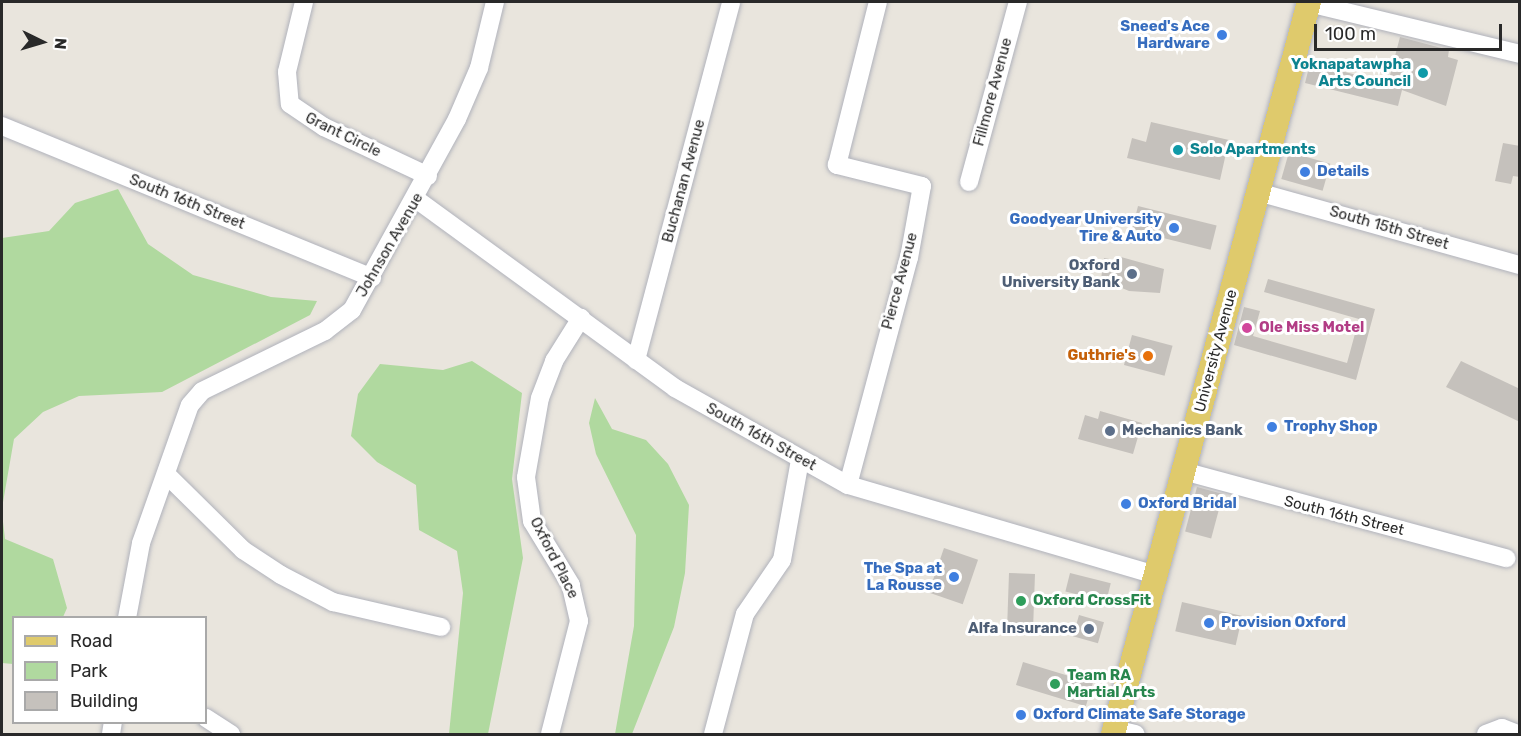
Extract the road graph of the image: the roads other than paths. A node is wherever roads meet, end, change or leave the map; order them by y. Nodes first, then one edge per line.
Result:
1 (304, 2) edge
2 (495, 2) edge
3 (731, 2) edge
4 (878, 2) edge
5 (1018, 2) edge
6 (1308, 2) edge
7 (1518, 50) edge
8 (2, 126) edge
9 (429, 176) junction
10 (969, 182) dead end
11 (1258, 192) junction
12 (416, 200) junction
13 (1520, 265) edge
14 (372, 278) junction
15 (581, 318) junction
16 (636, 360) junction
17 (800, 460) junction
18 (1183, 471) junction
19 (167, 476) junction
20 (848, 485) junction
21 (1506, 558) dead end
22 (1155, 575) junction
23 (127, 616) edge
24 (441, 627) dead end
25 (207, 719) edge
26 (1121, 733) edge
27 (231, 735) edge
28 (550, 735) edge
29 (713, 735) edge
30 (1486, 735) edge
31 (1518, 735) edge

1 - 9 street, Grant Circle
2 - 9 street, Johnson Avenue
3 - 16 street, Buchanan Avenue
4 - 20 street, Pierce Avenue
5 - 10 street, Fillmore Avenue
6 - 7 street
6 - 11 main road, University Avenue
8 - 14 street, South 16th Street
9 - 12 street, Johnson Avenue
11 - 13 street, South 15th Street
11 - 18 main road, University Avenue
12 - 14 street, Johnson Avenue
12 - 15 street, South 16th Street
14 - 19 street, Johnson Avenue
15 - 16 street, South 16th Street
15 - 28 street, Oxford Place
16 - 17 street, South 16th Street
17 - 20 street, South 16th Street
17 - 29 street
18 - 21 street, South 16th Street
18 - 22 main road, University Avenue
19 - 23 street, Johnson Avenue
19 - 24 street
20 - 22 street, South 16th Street
22 - 26 main road, University Avenue
25 - 27 street
30 - 31 street

